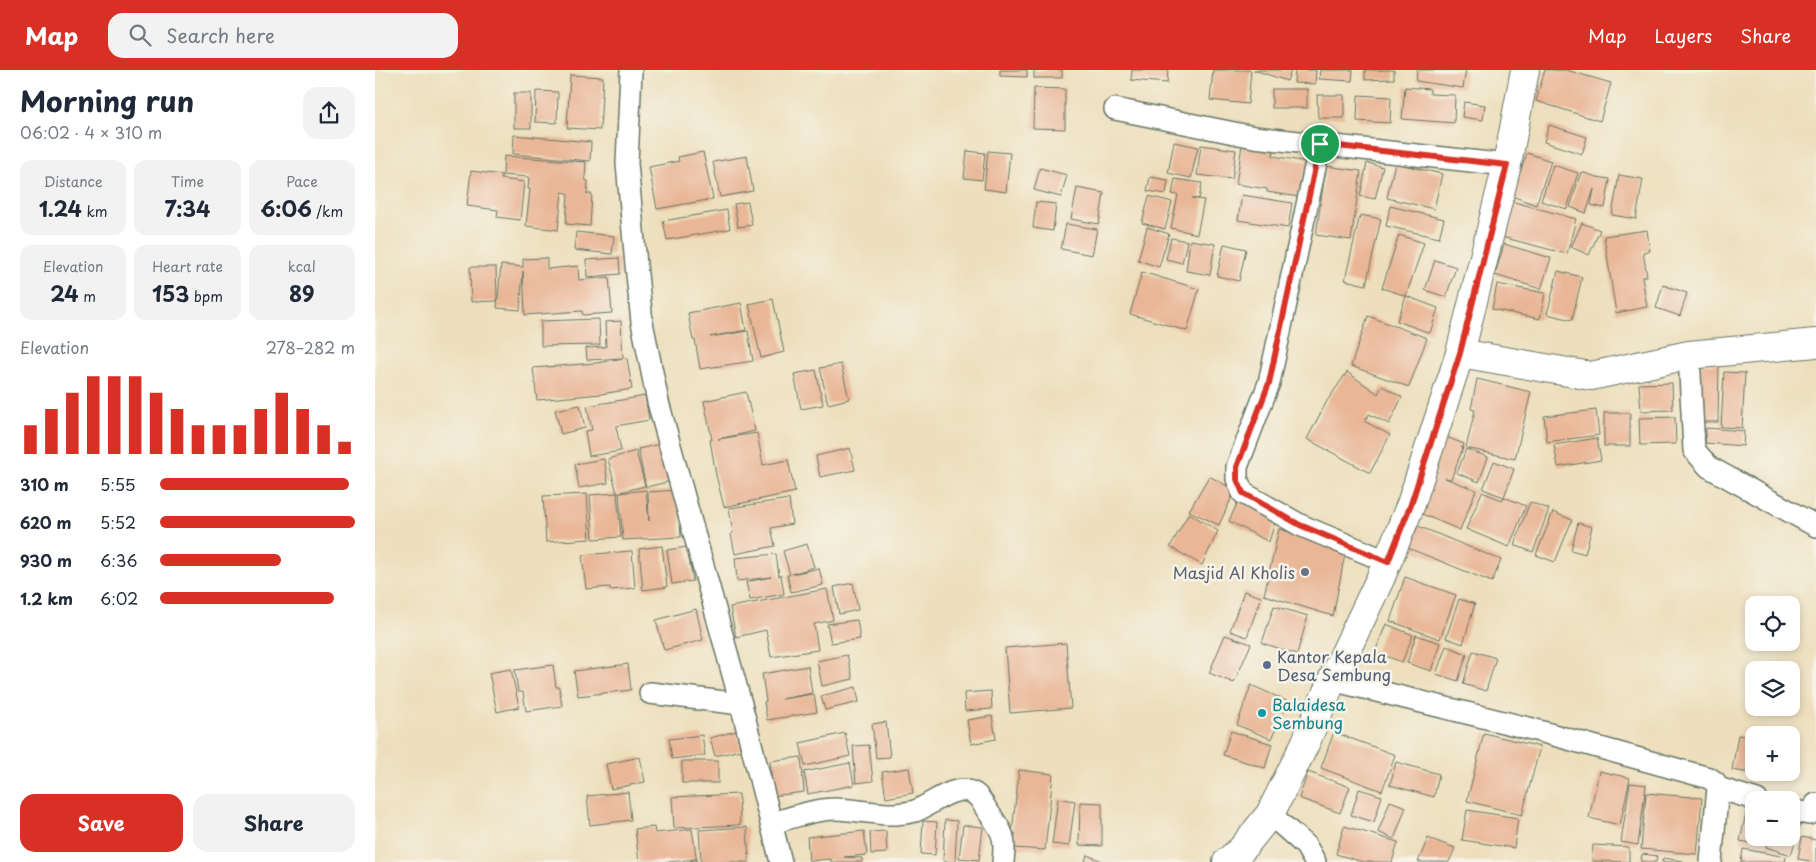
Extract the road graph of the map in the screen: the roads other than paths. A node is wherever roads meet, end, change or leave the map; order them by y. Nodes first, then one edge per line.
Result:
1 (631, 70) edge
2 (1525, 70) edge
3 (1115, 109) dead end
4 (1320, 144) junction
5 (1507, 165) junction
6 (1816, 343) edge
7 (1460, 353) junction
8 (1689, 355) junction
9 (1816, 526) edge
10 (1388, 562) junction
11 (1332, 680) junction
12 (650, 693) dead end
13 (741, 704) junction
14 (1718, 788) junction
15 (1745, 796) edge
16 (1816, 804) edge
17 (1800, 812) edge
18 (1271, 814) junction
19 (771, 824) junction
20 (1319, 860) edge
21 (781, 862) edge
22 (1003, 862) edge
23 (1227, 862) edge
24 (1711, 862) edge

1 - 13 street
2 - 5 main road
3 - 4 street
4 - 5 street
4 - 10 street
5 - 7 main road
6 - 8 main road
7 - 8 main road
7 - 10 main road
8 - 9 street
10 - 11 main road
11 - 14 street
11 - 18 main road
12 - 13 street
13 - 19 street
14 - 15 street
14 - 24 street
16 - 17 street
18 - 20 street
18 - 23 main road
19 - 21 street
19 - 22 street

